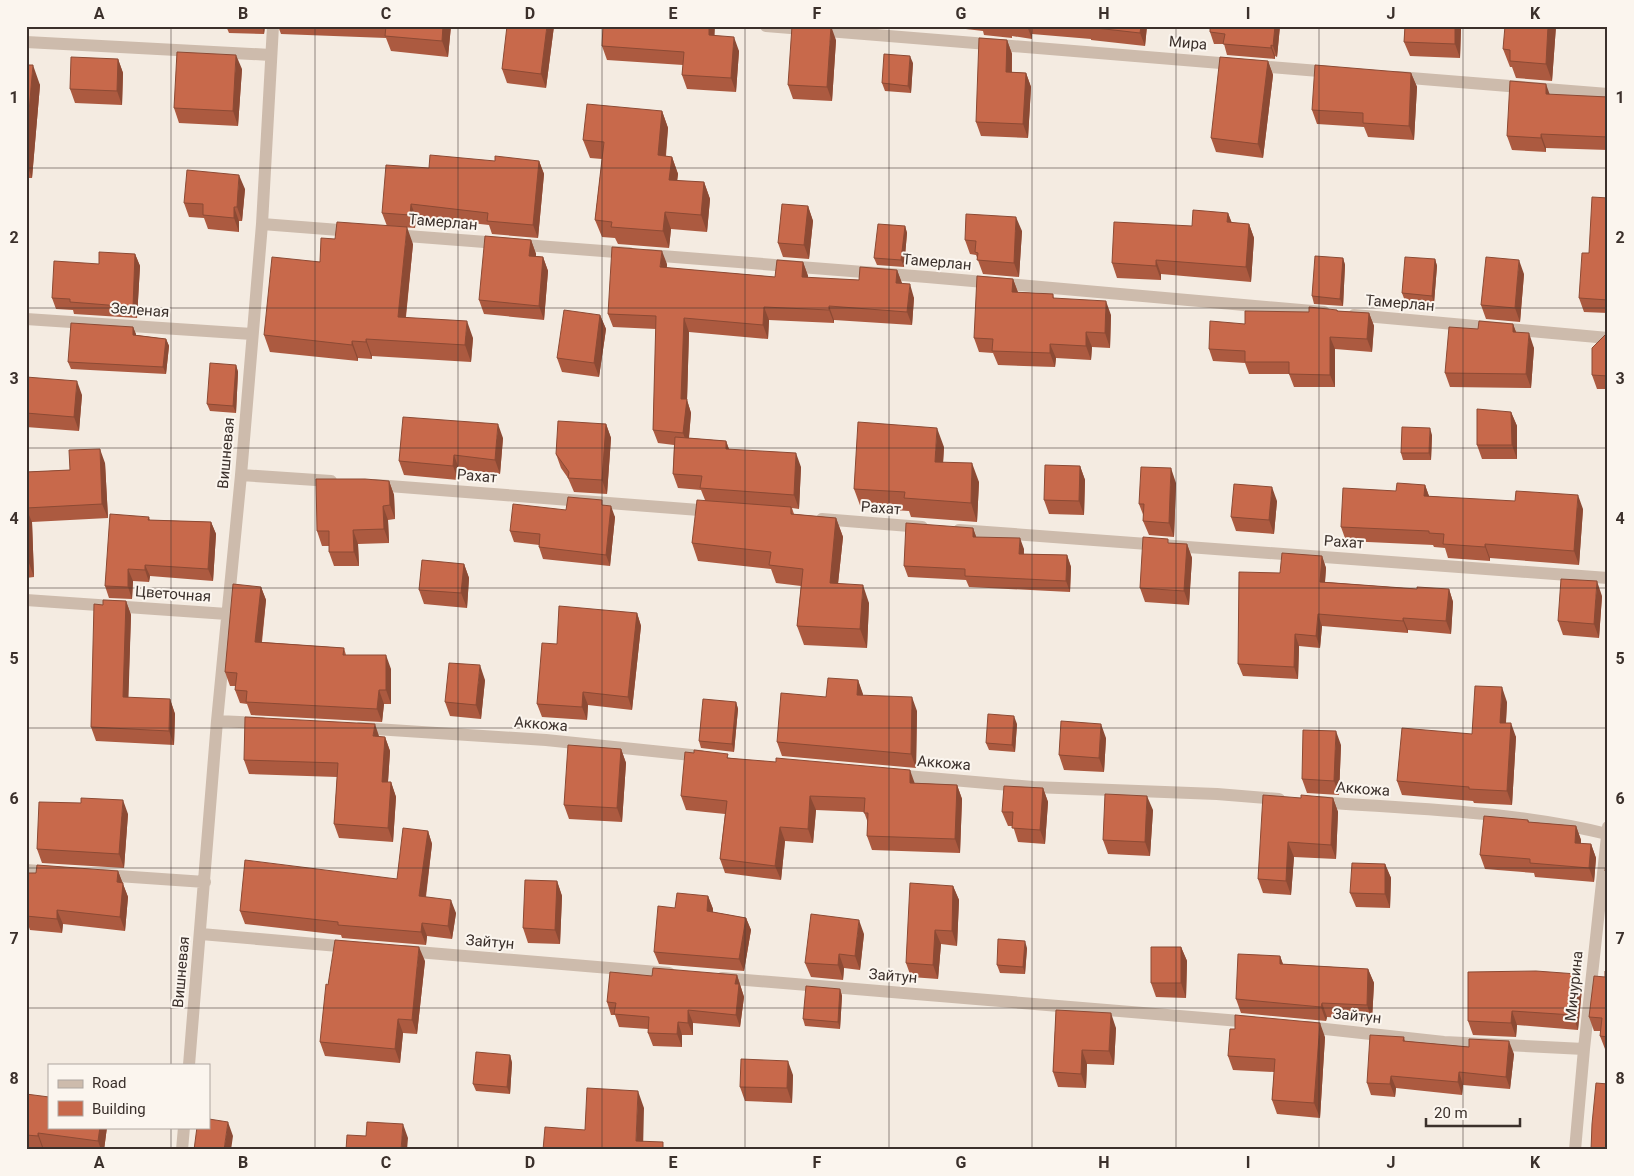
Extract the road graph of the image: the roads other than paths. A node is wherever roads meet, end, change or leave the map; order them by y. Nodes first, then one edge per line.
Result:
1 (273, 26) edge
2 (766, 26) edge
3 (26, 42) edge
4 (271, 55) junction
5 (1345, 73) edge
6 (1384, 76) edge
7 (1608, 94) edge
8 (262, 224) junction
9 (362, 232) edge
10 (381, 234) edge
11 (26, 319) edge
12 (252, 334) junction
13 (1608, 338) edge
14 (241, 475) junction
15 (344, 482) edge
16 (363, 484) edge
17 (726, 512) edge
18 (805, 518) edge
19 (1608, 578) edge
20 (26, 600) edge
21 (227, 614) junction
22 (217, 721) junction
23 (276, 724) edge
24 (345, 728) edge
25 (714, 758) edge
26 (882, 774) edge
27 (1607, 830) edge
28 (26, 870) edge
29 (66, 873) edge
30 (86, 874) edge
31 (205, 882) junction
32 (201, 934) junction
33 (360, 947) edge
34 (390, 950) edge
35 (679, 974) edge
36 (709, 977) edge
37 (1260, 1023) edge
38 (1299, 1026) edge
39 (1584, 1050) junction
40 (189, 1064) edge
41 (184, 1128) edge
42 (182, 1150) edge
43 (1575, 1150) edge

1 - 4 street, Вишневая
2 - 5 street, Мира
3 - 4 street
4 - 8 street, Вишневая
6 - 7 street
8 - 9 street
8 - 12 street, Вишневая
10 - 13 street, Тамерлан
11 - 12 street, Зеленая
12 - 14 street, Вишневая
14 - 15 street
14 - 21 street, Вишневая
16 - 17 street, Рахат
18 - 19 street, Рахат
20 - 21 street, Цветочная
21 - 22 street, Вишневая
22 - 23 street
22 - 31 street, Вишневая
24 - 25 street, Аккожа
26 - 27 street, Аккожа
27 - 39 street, Мичурина
28 - 29 street
30 - 31 street
31 - 32 street, Вишневая
32 - 33 street
32 - 40 street, Вишневая
34 - 35 street, Зайтун
36 - 37 street, Зайтун
38 - 39 street, Зайтун
39 - 43 street, Мичурина
41 - 42 street

